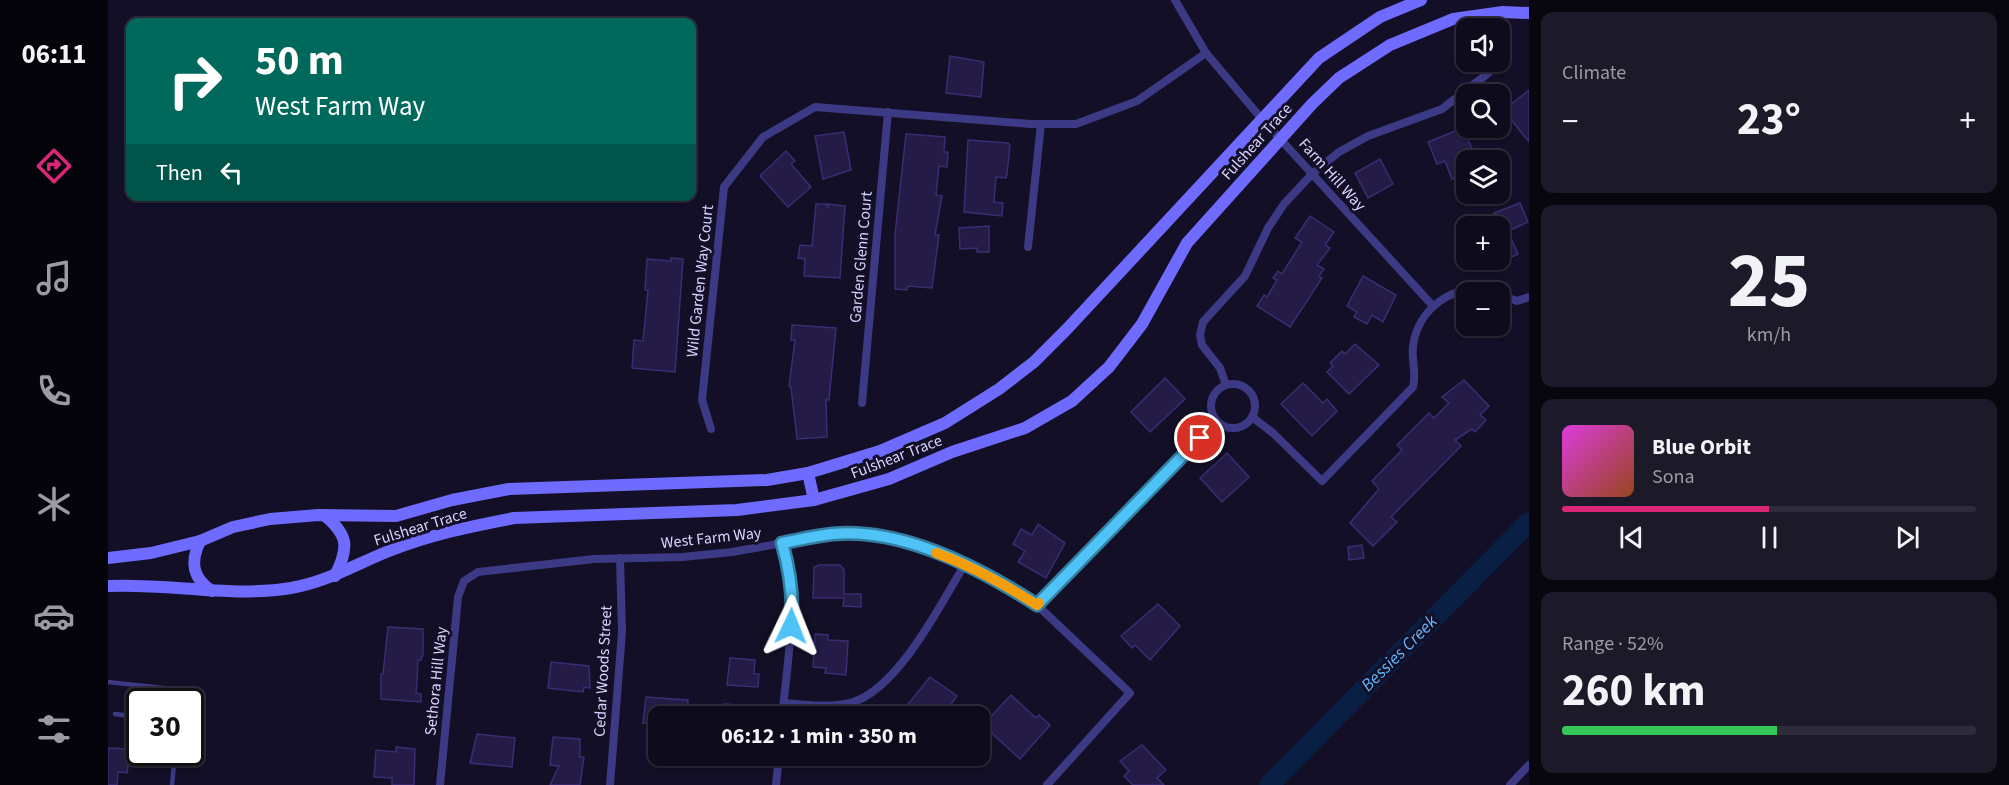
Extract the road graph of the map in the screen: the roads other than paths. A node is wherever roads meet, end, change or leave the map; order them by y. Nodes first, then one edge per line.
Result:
1 (1175, 0) edge
2 (1421, 0) edge
3 (1529, 12) edge
4 (1206, 53) junction
5 (1490, 72) edge
6 (888, 112) junction
7 (1261, 118) junction
8 (1036, 124) junction
9 (1280, 139) junction
10 (1312, 174) junction
11 (1028, 247) dead end
12 (1456, 293) edge
13 (1529, 297) edge
14 (1510, 299) edge
15 (1433, 306) junction
16 (1227, 385) junction
17 (862, 403) dead end
18 (1252, 417) junction
19 (1216, 422) junction
20 (711, 429) dead end
21 (808, 473) junction
22 (814, 500) junction
23 (324, 515) junction
24 (200, 541) junction
25 (782, 543) junction
26 (108, 558) edge
27 (620, 558) junction
28 (965, 564) junction
29 (335, 576) junction
30 (464, 581) joint
31 (108, 586) edge
32 (213, 592) junction
33 (1037, 605) junction
34 (108, 682) edge
35 (163, 688) edge
36 (784, 703) junction
37 (784, 706) edge
38 (115, 714) dead end
39 (126, 715) edge
40 (1529, 765) edge
41 (174, 766) edge
42 (778, 766) edge
43 (172, 785) edge
44 (440, 785) edge
45 (610, 785) edge
46 (776, 785) edge
47 (1047, 785) edge
48 (1510, 785) edge

1 - 4 street, Farm Hill Way
2 - 7 street, Fulshear Trace
3 - 9 street, Fulshear Trace
4 - 7 street, Farm Hill Way
4 - 8 street, Wild Garden Way Court
5 - 10 street
6 - 8 street, Wild Garden Way Court
6 - 17 street, Garden Glenn Court
6 - 20 street, Wild Garden Way Court
7 - 9 street, Farm Hill Way
7 - 21 street, Fulshear Trace
8 - 11 street
9 - 10 street, Farm Hill Way
9 - 22 street, Fulshear Trace
10 - 15 street, Farm Hill Way
10 - 16 street
12 - 15 street
13 - 14 street
15 - 18 street
16 - 18 street
16 - 19 street
18 - 19 street
19 - 33 street
21 - 22 street
21 - 23 street, Fulshear Trace
22 - 29 street, Fulshear Trace
23 - 24 street, Fulshear Trace
23 - 29 street
24 - 26 street, Fulshear Trace
24 - 32 street
25 - 27 street, West Farm Way
25 - 28 street, West Farm Way
25 - 36 street
27 - 30 street, West Farm Way
27 - 45 street, Cedar Woods Street
28 - 33 street, West Farm Way
28 - 36 street
29 - 32 street, Fulshear Trace
30 - 44 street, Sethora Hill Way
31 - 32 street, Fulshear Trace
33 - 47 street, West Farm Way
34 - 35 lane
36 - 37 street
38 - 39 lane
40 - 48 street
41 - 43 lane
42 - 46 street

